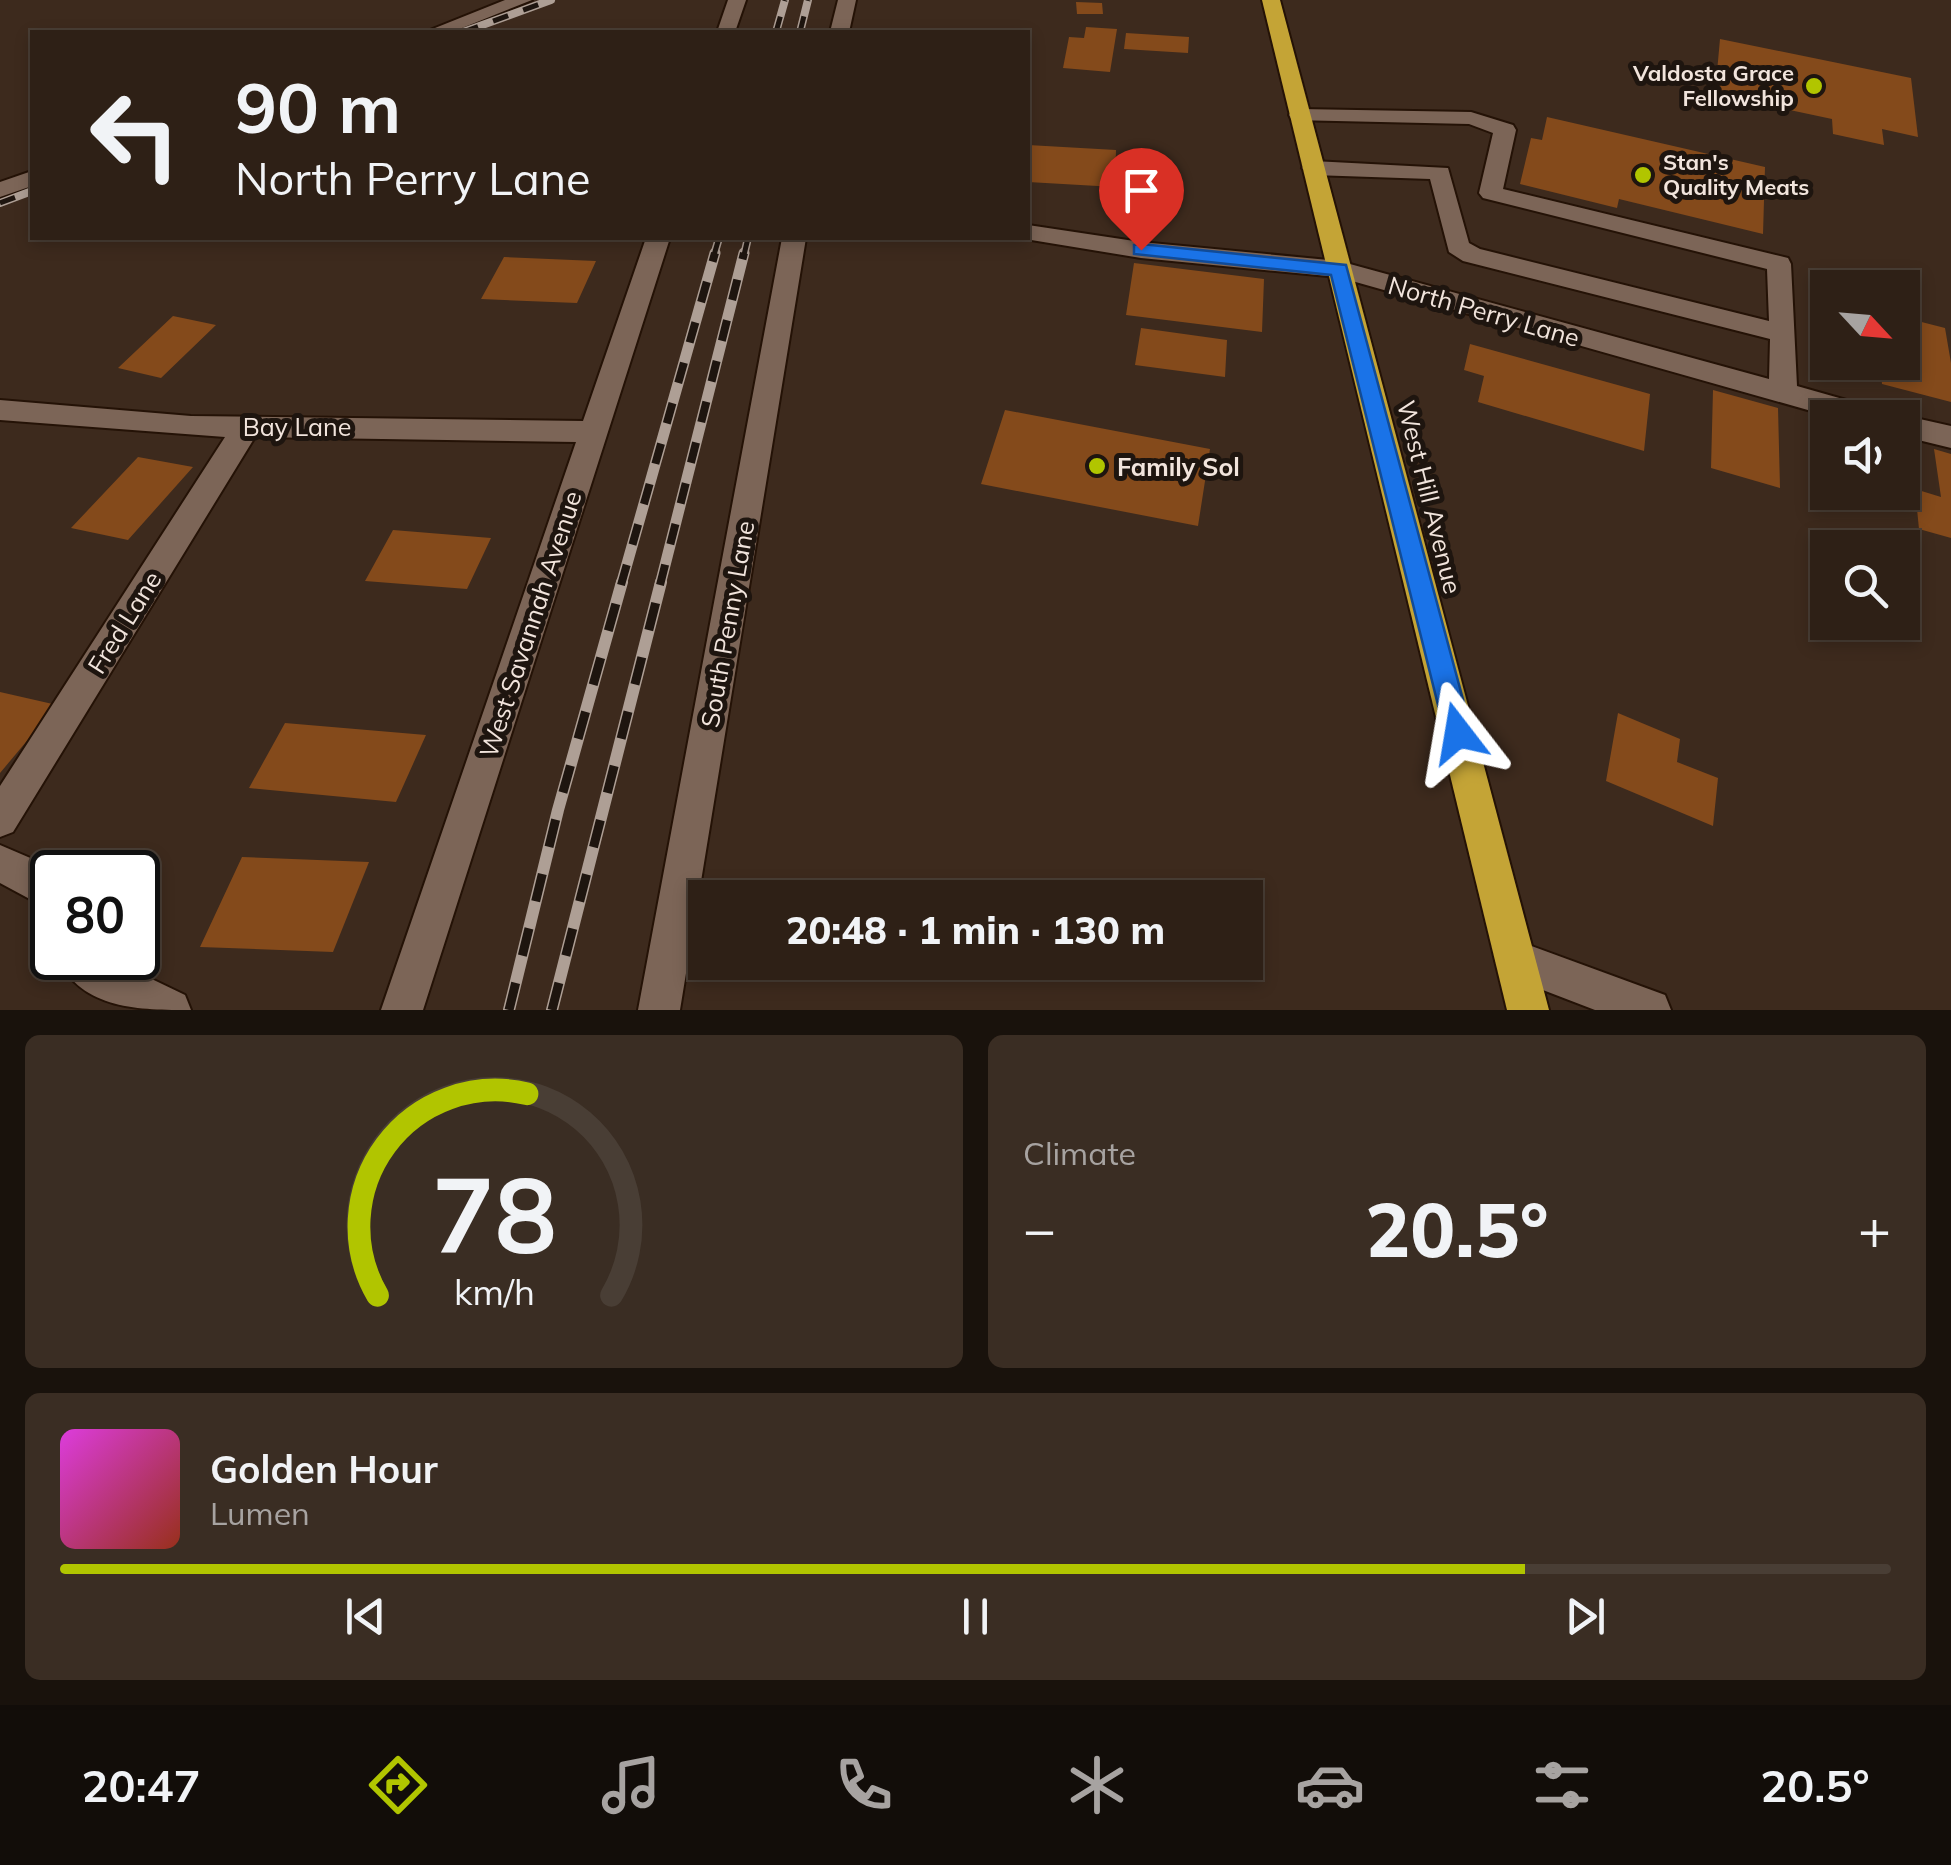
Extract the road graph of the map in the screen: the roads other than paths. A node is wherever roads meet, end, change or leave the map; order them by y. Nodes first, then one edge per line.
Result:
1 (524, 0) edge
2 (737, 0) edge
3 (848, 0) edge
4 (1271, 0) edge
5 (441, 30) edge
6 (727, 30) edge
7 (840, 30) edge
8 (1300, 115) junction
9 (1313, 168) junction
10 (1440, 173) junction
11 (30, 179) edge
12 (0, 190) edge
13 (1491, 193) junction
14 (1030, 233) edge
15 (657, 240) edge
16 (794, 240) edge
17 (1339, 270) junction
18 (1784, 332) junction
19 (1783, 392) junction
20 (1811, 400) edge
21 (0, 410) edge
22 (247, 426) junction
23 (1920, 429) edge
24 (594, 432) junction
25 (1951, 437) edge
26 (0, 819) edge
27 (0, 864) edge
28 (30, 877) edge
29 (1516, 960) junction
30 (104, 980) edge
31 (170, 1010) edge
32 (402, 1010) edge
33 (660, 1010) edge
34 (1528, 1010) edge
35 (1650, 1010) edge

1 - 5 street
2 - 6 street
3 - 7 street
4 - 8 highway, West Hill Avenue
8 - 9 highway, West Hill Avenue
8 - 13 street
9 - 10 street
9 - 17 highway, West Hill Avenue
10 - 13 street
10 - 18 street
11 - 12 street
13 - 18 street
14 - 17 street, North Perry Lane
15 - 24 street, West Savannah Avenue
16 - 33 street, South Penny Lane
17 - 19 street, North Perry Lane
17 - 29 highway, West Hill Avenue
18 - 19 street
19 - 20 street, North Perry Lane
21 - 22 street, Bay Lane
22 - 24 street, Bay Lane
22 - 26 street, Fred Lane
23 - 25 street
24 - 32 street, West Savannah Avenue
27 - 28 street
29 - 34 highway, West Hill Avenue
29 - 35 street
30 - 31 street

